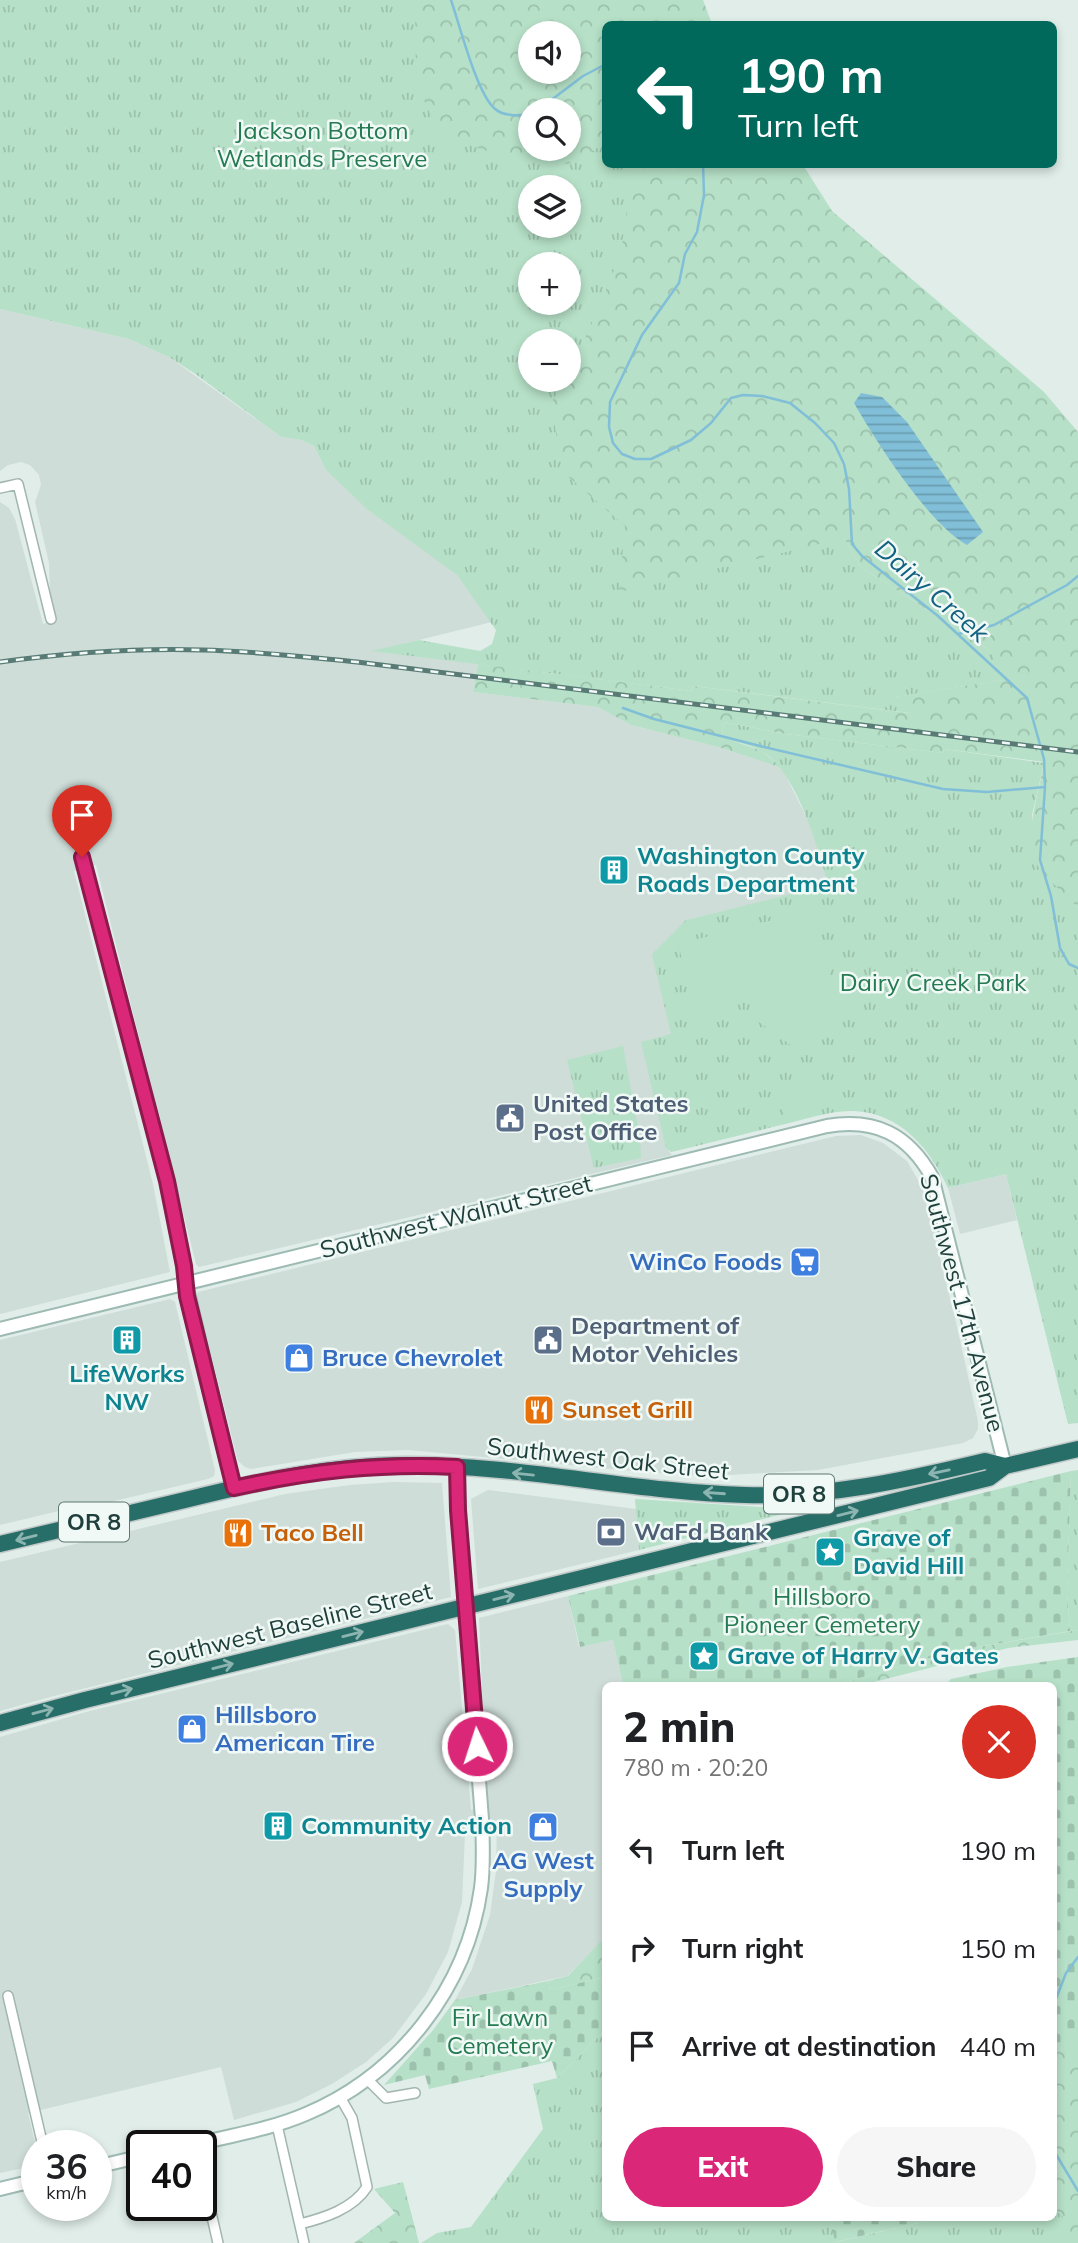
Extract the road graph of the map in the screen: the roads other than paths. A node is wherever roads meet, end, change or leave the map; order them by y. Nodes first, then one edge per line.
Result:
1 (0, 488) edge
2 (51, 619) dead end
3 (82, 857) dead end
4 (908, 1145) joint
5 (186, 1284) junction
6 (0, 1329) edge
7 (1078, 1449) edge
8 (1005, 1466) junction
9 (457, 1467) junction
10 (234, 1488) junction
11 (0, 1544) edge
12 (465, 1607) junction
13 (0, 1723) edge
14 (8, 1996) dead end
15 (367, 2079) junction
16 (415, 2093) dead end
17 (340, 2097) junction
18 (277, 2124) junction
19 (39, 2130) edge
20 (217, 2139) edge
21 (21, 2184) edge
22 (0, 2189) edge
23 (213, 2221) edge
24 (300, 2224) junction
25 (218, 2243) edge
26 (304, 2243) edge

1 - 2 street
3 - 5 street
4 - 5 street, Southwest Walnut Street
4 - 8 street, Southwest 17th Avenue
5 - 6 street, Southwest Walnut Street
5 - 10 street
7 - 8 highway, Southwest Baseline Street / OR 8
8 -> 9 highway, Southwest Oak Street / OR 8
12 -> 8 highway, Southwest Baseline Street / OR 8
9 - 10 highway, Southwest Oak Street / OR 8
9 - 12 street
10 -> 11 highway, Southwest Oak Street / OR 8
13 -> 12 highway, Southwest Baseline Street / OR 8
12 - 15 street
14 - 19 street
15 - 16 street
15 - 17 street
17 - 18 street
17 - 24 street
18 - 20 street
18 - 24 street
21 - 22 street
23 - 25 street
24 - 26 street

